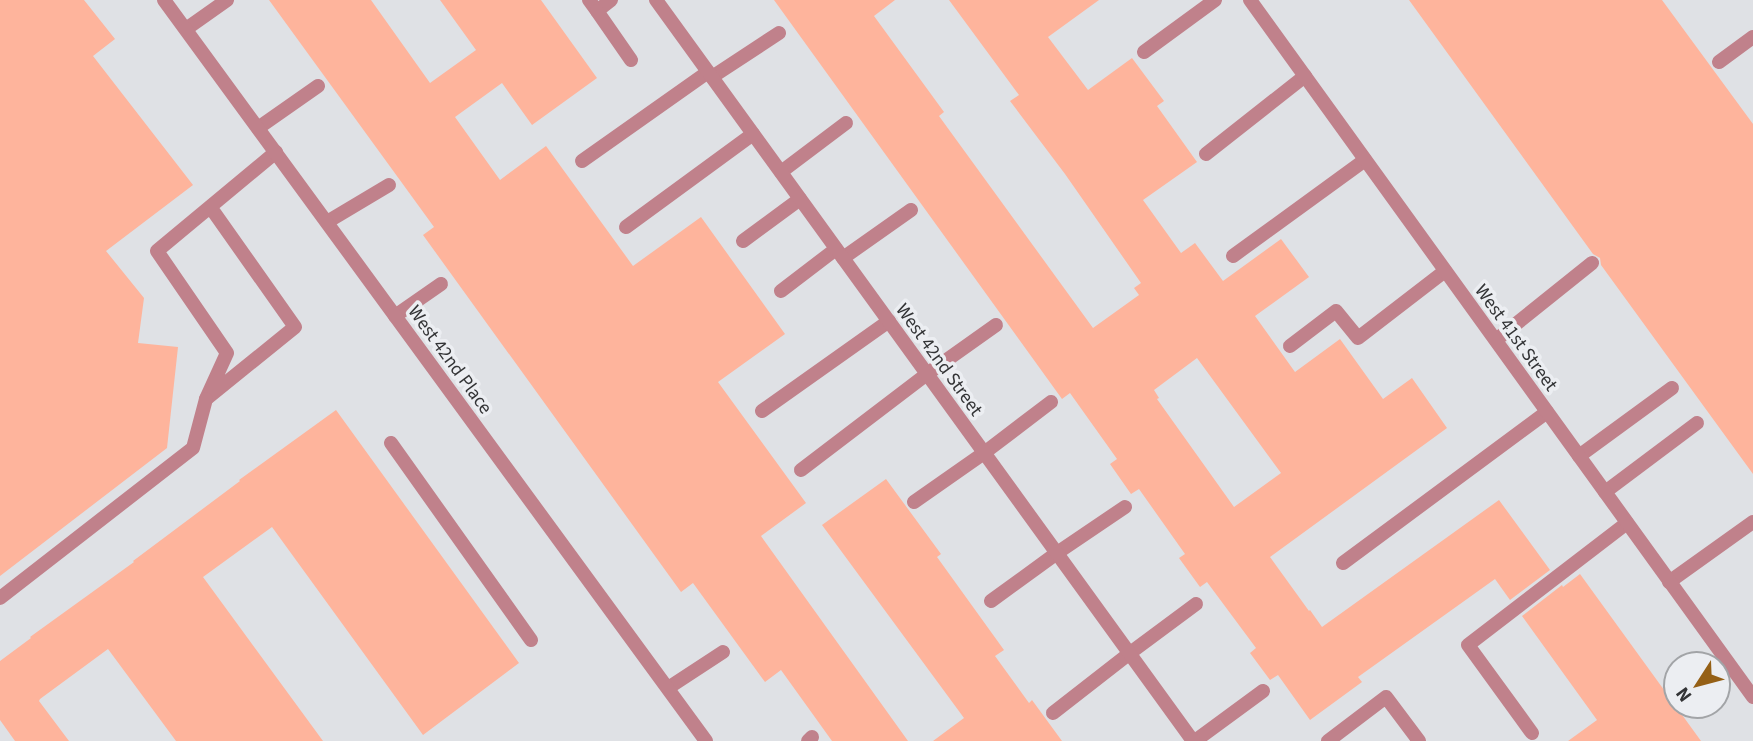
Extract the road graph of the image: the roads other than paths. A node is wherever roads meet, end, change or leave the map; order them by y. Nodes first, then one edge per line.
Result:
1 (164, 0) edge
2 (227, 0) edge
3 (611, 0) edge
4 (656, 0) edge
5 (1215, 0) edge
6 (1250, 0) edge
7 (593, 5) edge
8 (186, 29) junction
9 (779, 33) dead end
10 (1753, 37) edge
11 (1144, 52) dead end
12 (631, 60) dead end
13 (1719, 62) dead end
14 (710, 75) junction
15 (1305, 76) junction
16 (318, 86) dead end
17 (846, 123) dead end
18 (258, 128) junction
19 (753, 134) junction
20 (276, 152) junction
21 (1206, 154) dead end
22 (1365, 160) junction
23 (582, 161) dead end
24 (781, 172) junction
25 (389, 184) dead end
26 (800, 199) junction
27 (211, 208) junction
28 (911, 210) dead end
29 (327, 222) junction
30 (626, 227) dead end
31 (743, 242) dead end
32 (840, 254) junction
33 (1233, 256) dead end
34 (1592, 263) dead end
35 (1445, 271) junction
36 (441, 284) dead end
37 (781, 291) dead end
38 (395, 316) junction
39 (889, 321) junction
40 (996, 325) dead end
41 (1496, 340) junction
42 (1290, 346) dead end
43 (927, 374) junction
44 (1672, 388) dead end
45 (206, 399) junction
46 (1051, 402) dead end
47 (762, 411) dead end
48 (1547, 412) junction
49 (1697, 422) dead end
50 (391, 443) dead end
51 (984, 453) junction
52 (1579, 456) junction
53 (802, 470) dead end
54 (1605, 492) junction
55 (914, 502) dead end
56 (1125, 507) dead end
57 (1753, 522) edge
58 (1627, 523) junction
59 (1057, 553) junction
60 (1343, 563) dead end
61 (1670, 582) junction
62 (0, 598) edge
63 (991, 601) dead end
64 (1196, 604) dead end
65 (531, 640) dead end
66 (723, 652) dead end
67 (1130, 653) junction
68 (668, 688) junction
69 (1263, 691) dead end
70 (1753, 697) edge
71 (1053, 713) dead end
72 (1532, 733) dead end
73 (706, 741) edge
74 (1194, 741) edge
75 (1328, 741) edge
76 (1419, 741) edge

1 - 8 street, West 42nd Place
2 - 8 street
3 - 7 street
4 - 14 street, West 42nd Street
5 - 11 street
6 - 15 street, West 41st Street
7 - 12 street
8 - 18 street, West 42nd Place
9 - 14 street
10 - 13 street
14 - 19 street, West 42nd Street
14 - 23 street
15 - 21 street
15 - 22 street, West 41st Street
16 - 18 street
17 - 24 street
18 - 20 street, West 42nd Place
19 - 24 street, West 42nd Street
19 - 30 street
20 - 27 street
20 - 29 street, West 42nd Place
22 - 33 street
22 - 35 street, West 41st Street
24 - 26 street, West 42nd Street
25 - 29 street
26 - 31 street
26 - 32 street, West 42nd Street
27 - 45 street
27 - 45 street
28 - 32 street
29 - 38 street, West 42nd Place
32 - 37 street
32 - 39 street, West 42nd Street
34 - 41 street
35 - 41 street, West 41st Street
35 - 42 street
36 - 38 street
38 - 68 street, West 42nd Place
39 - 43 street, West 42nd Street
39 - 47 street
40 - 43 street
41 - 48 street, West 41st Street
43 - 51 street, West 42nd Street
43 - 53 street
44 - 52 street
45 - 62 street
46 - 51 street
48 - 52 street, West 41st Street
48 - 60 street
49 - 54 street
50 - 65 street
51 - 55 street
51 - 59 street, West 42nd Street
52 - 54 street, West 41st Street
54 - 58 street, West 41st Street
56 - 59 street
57 - 61 street
58 - 61 street, West 41st Street
58 - 72 street
59 - 63 street
59 - 67 street, West 42nd Street
61 - 70 street, West 41st Street
64 - 67 street
66 - 68 street
67 - 71 street
67 - 74 street, West 42nd Street
68 - 73 street, West 42nd Place
69 - 74 street
75 - 76 street

